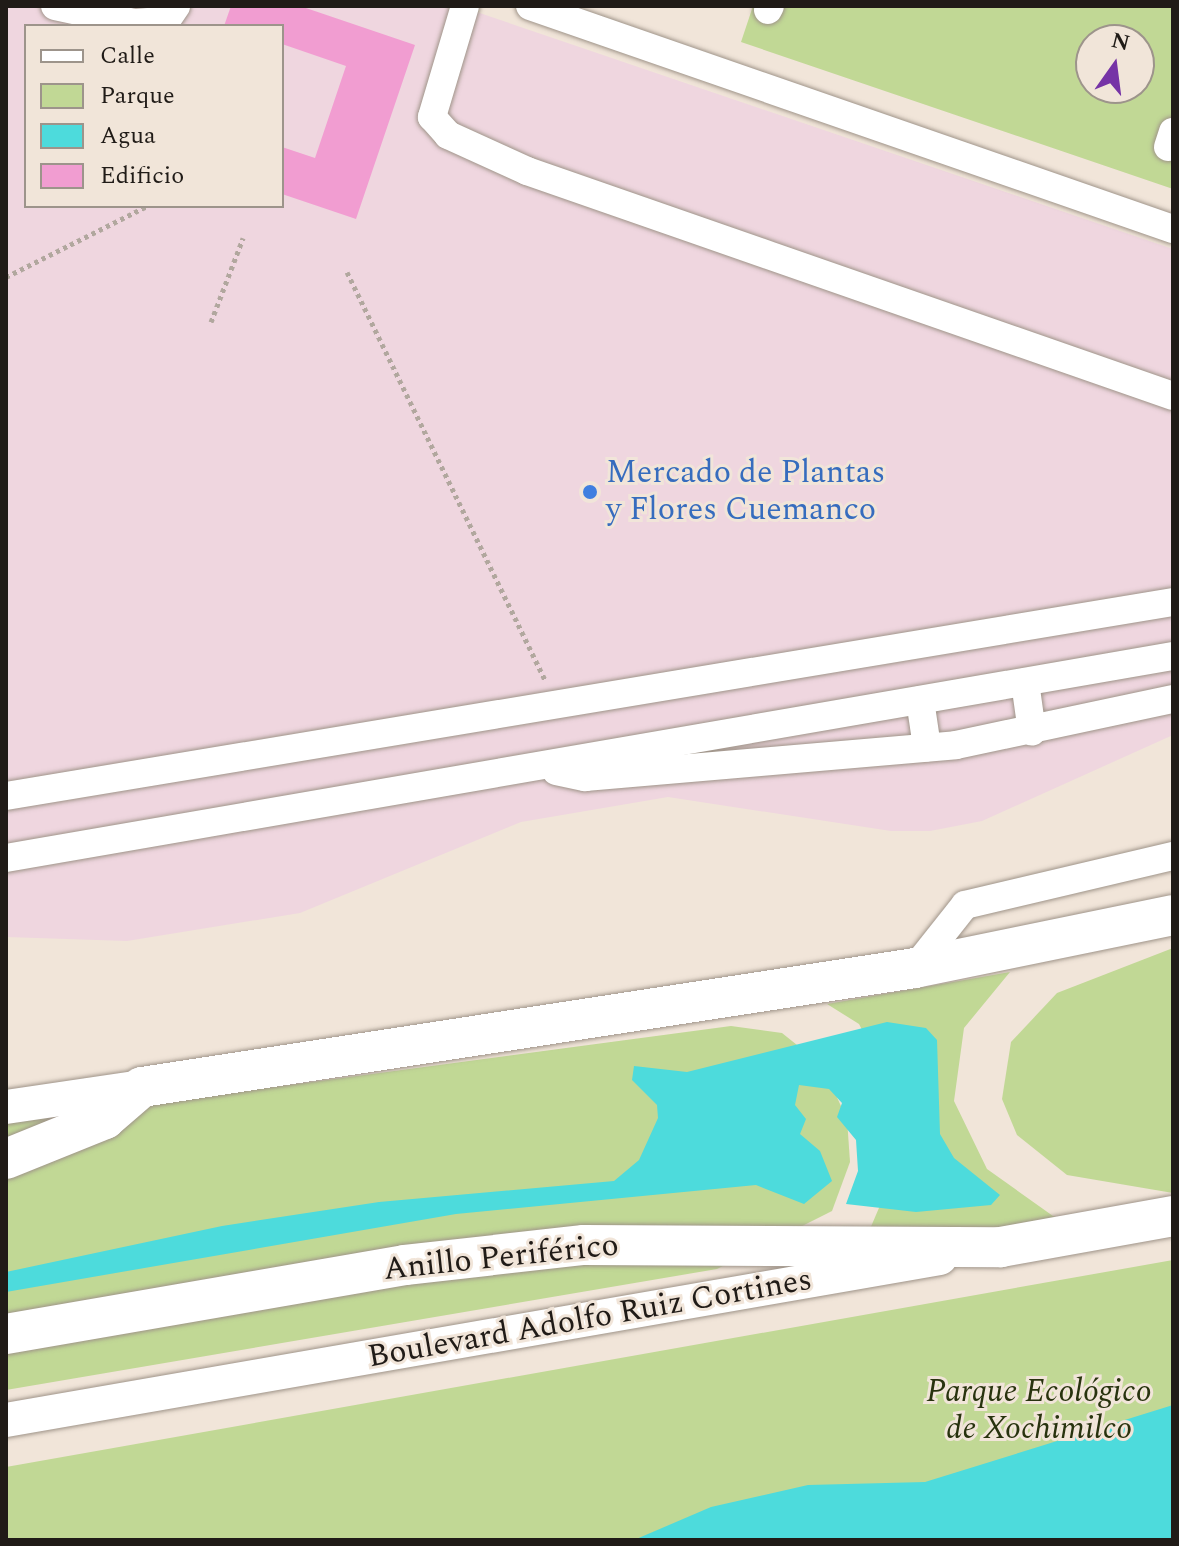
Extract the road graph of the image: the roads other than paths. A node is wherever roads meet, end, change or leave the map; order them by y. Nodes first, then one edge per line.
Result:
1 (55, 6) edge
2 (176, 6) edge
3 (465, 6) edge
4 (530, 6) edge
5 (1173, 229) edge
6 (1173, 396) edge
7 (1173, 602) edge
8 (1173, 656) edge
9 (1025, 682) junction
10 (1173, 699) edge
11 (920, 700) junction
12 (1032, 732) junction
13 (927, 747) junction
14 (532, 767) junction
15 (6, 796) edge
16 (1173, 856) edge
17 (6, 858) edge
18 (1173, 915) edge
19 (915, 968) junction
20 (142, 1087) junction
21 (6, 1107) edge
22 (6, 1159) edge
23 (1173, 1216) edge
24 (1001, 1247) junction
25 (6, 1334) edge
26 (6, 1420) edge

1 - 2 lane
3 - 6 lane
4 - 5 lane
7 - 15 lane
8 - 9 lane
9 - 11 lane
9 - 12 lane
10 - 12 lane
11 - 13 lane
11 - 14 lane
12 - 13 lane
13 - 14 lane
14 - 17 lane
16 - 19 lane
18 - 19 highway
19 - 20 highway
20 - 21 main road
20 - 22 highway
23 - 24 highway, Boulevard Adolfo Ruiz Cortines
24 - 25 highway, Anillo Periférico
24 - 26 main road, Boulevard Adolfo Ruiz Cortines

